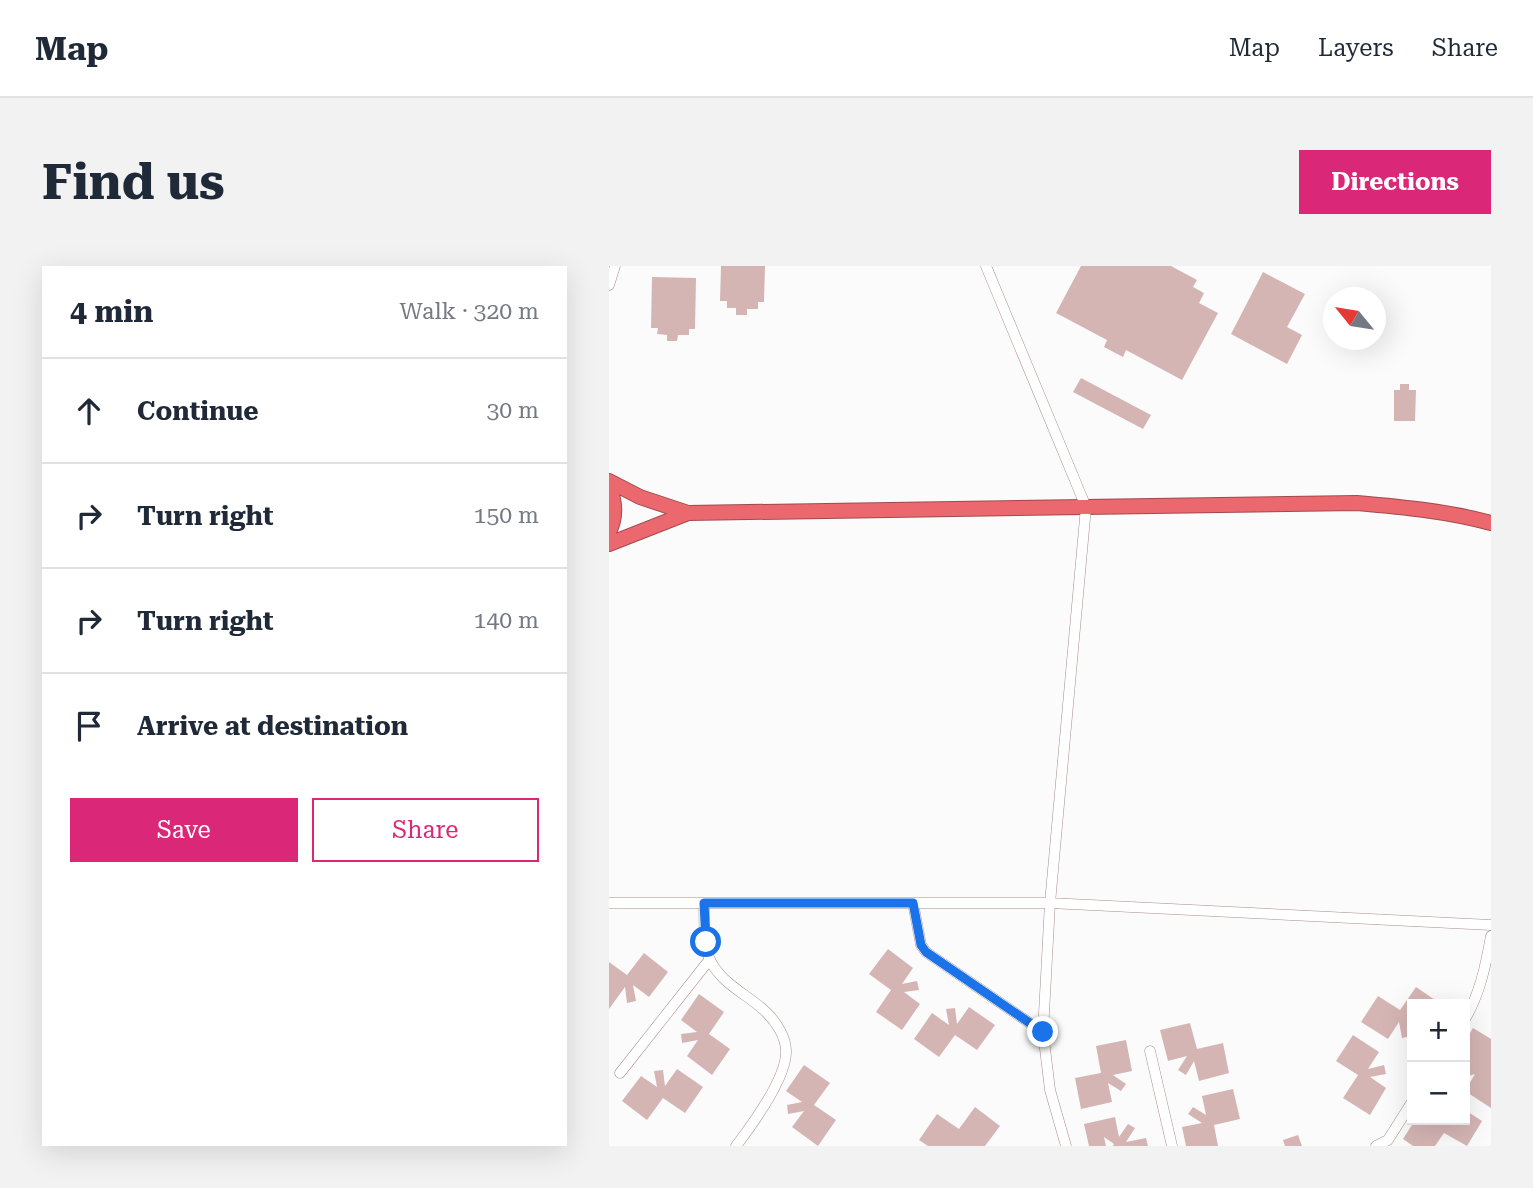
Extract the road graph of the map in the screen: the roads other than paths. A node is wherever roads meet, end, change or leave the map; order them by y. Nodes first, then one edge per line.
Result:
1 (615, 266) edge
2 (986, 266) edge
3 (609, 285) edge
4 (609, 481) edge
5 (609, 488) edge
6 (1086, 508) junction
7 (688, 513) junction
8 (1491, 523) edge
9 (609, 532) edge
10 (609, 544) edge
11 (609, 903) edge
12 (704, 903) junction
13 (913, 903) junction
14 (1050, 903) junction
15 (1491, 925) edge
16 (1491, 936) edge
17 (710, 959) junction
18 (1470, 1010) edge
19 (1043, 1032) junction
20 (1150, 1051) dead end
21 (620, 1073) dead end
22 (1407, 1111) edge
23 (1390, 1143) edge
24 (736, 1146) edge
25 (1066, 1146) edge
26 (1172, 1146) edge
27 (1377, 1146) edge

1 - 3 street
2 - 6 street
4 - 7 highway
5 - 9 highway
6 - 7 highway
6 - 8 highway
6 - 14 street
7 - 10 highway
11 - 12 street
12 - 13 street
12 - 17 street
13 - 14 street
13 - 19 street
14 - 15 street
14 - 19 street
16 - 18 street
17 - 21 street
17 - 24 street
19 - 25 street
20 - 26 street
22 - 23 street
23 - 27 street

